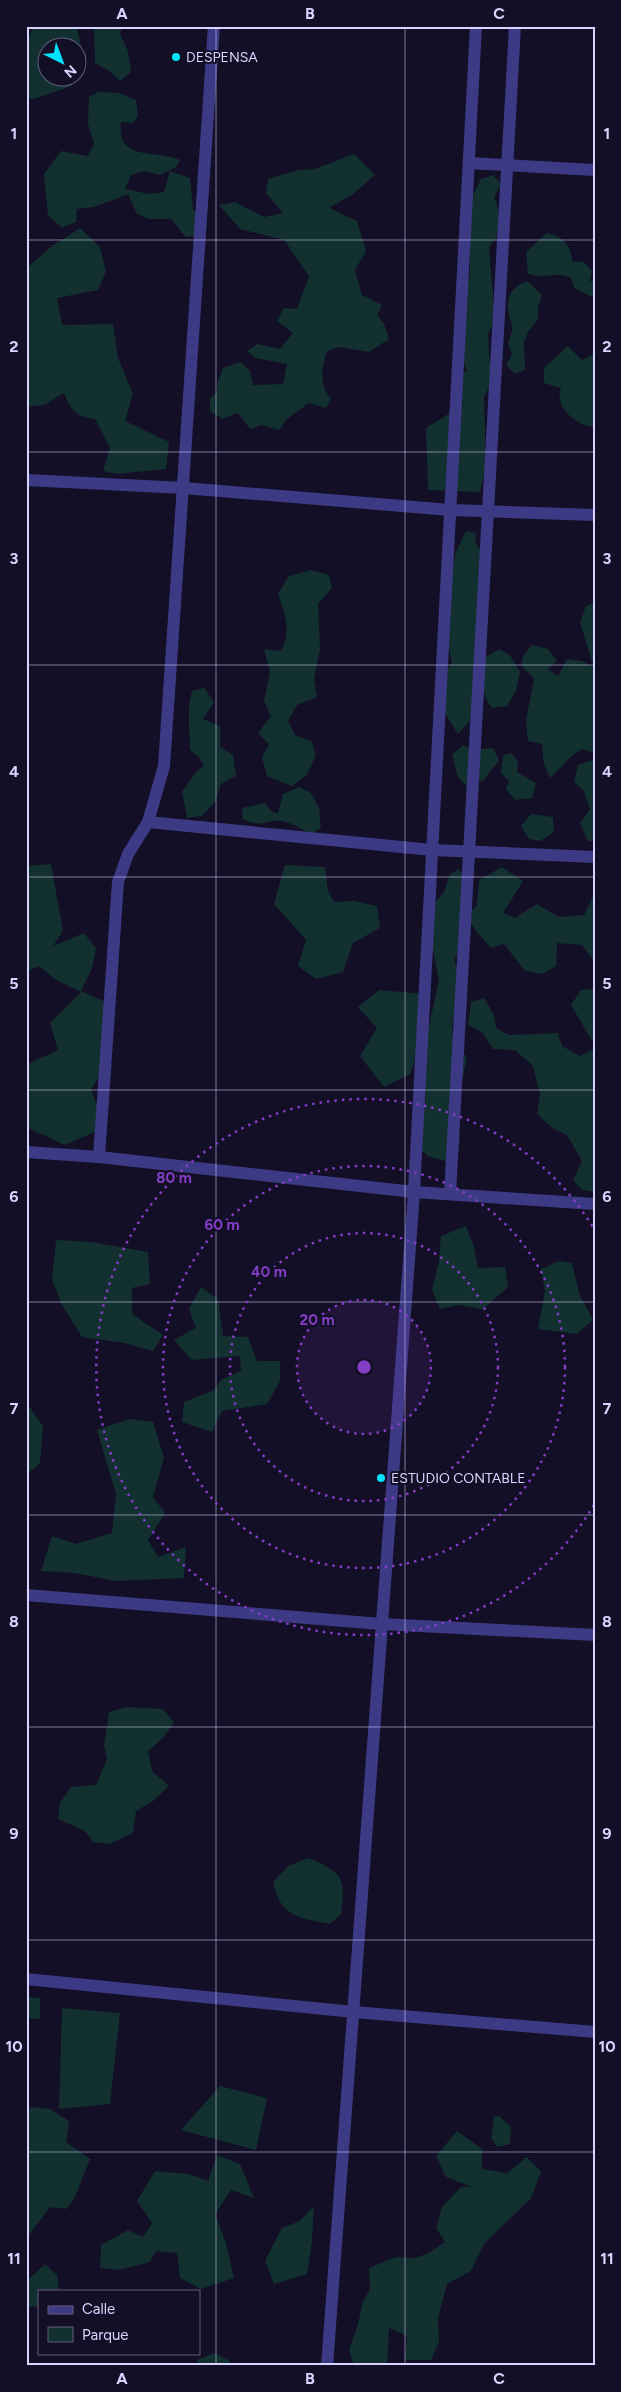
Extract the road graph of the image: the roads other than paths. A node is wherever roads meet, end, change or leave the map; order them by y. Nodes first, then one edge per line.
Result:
1 (214, 26) edge
2 (476, 26) edge
3 (515, 26) edge
4 (469, 164) junction
5 (507, 165) junction
6 (595, 170) edge
7 (26, 480) edge
8 (184, 488) junction
9 (488, 509) junction
10 (450, 510) junction
11 (595, 515) edge
12 (148, 822) junction
13 (432, 850) junction
14 (469, 850) junction
15 (595, 857) edge
16 (26, 1152) edge
17 (99, 1157) junction
18 (414, 1192) junction
19 (450, 1194) junction
20 (595, 1204) edge
21 (26, 1595) edge
22 (382, 1624) junction
23 (595, 1635) edge
24 (26, 1979) edge
25 (354, 2012) junction
26 (595, 2032) edge
27 (327, 2366) edge

1 - 8 street
2 - 4 street
3 - 5 street
4 - 5 street
4 - 10 street
5 - 6 street
5 - 9 street
7 - 8 street
8 - 10 street
8 - 12 street
9 - 10 street
9 - 11 street
9 - 14 street
10 - 13 street
12 - 13 street
12 - 17 street
13 - 14 street
13 - 18 street
14 - 15 street
14 - 19 street
16 - 17 street
17 - 18 street
18 - 19 street
18 - 22 street
19 - 20 street
21 - 22 street
22 - 23 street
22 - 25 street
24 - 25 street
25 - 26 street
25 - 27 street

